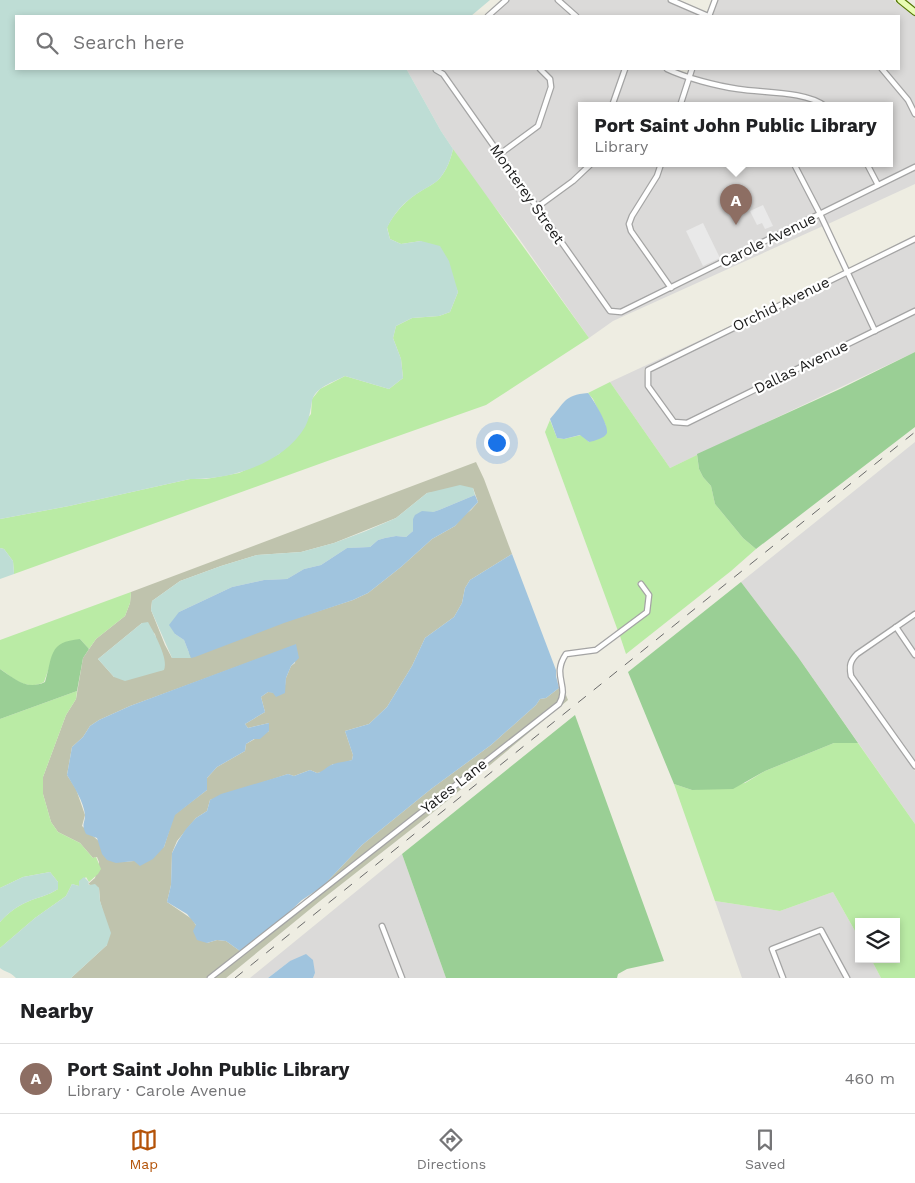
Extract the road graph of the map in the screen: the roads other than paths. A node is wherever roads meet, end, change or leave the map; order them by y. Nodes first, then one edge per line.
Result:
1 (506, 0) edge
2 (558, 0) edge
3 (671, 0) edge
4 (715, 0) edge
5 (900, 0) edge
6 (915, 12) edge
7 (489, 15) edge
8 (575, 15) edge
9 (707, 15) edge
10 (709, 15) edge
11 (436, 70) dead end
12 (541, 70) edge
13 (625, 70) edge
14 (670, 70) edge
15 (692, 70) edge
16 (883, 70) edge
17 (690, 76) junction
18 (613, 102) edge
19 (681, 102) edge
20 (817, 102) edge
21 (915, 114) edge
22 (500, 154) junction
23 (588, 167) edge
24 (660, 167) edge
25 (796, 167) edge
26 (868, 167) edge
27 (915, 167) edge
28 (878, 185) junction
29 (536, 208) junction
30 (820, 214) junction
31 (915, 239) edge
32 (847, 272) junction
33 (671, 288) junction
34 (915, 311) edge
35 (621, 312) joint
36 (875, 331) junction
37 (687, 423) joint
38 (641, 584) dead end
39 (915, 614) edge
40 (896, 627) junction
41 (915, 655) edge
42 (915, 766) edge
43 (382, 926) dead end
44 (210, 978) edge
45 (402, 978) edge
46 (783, 978) edge
47 (847, 978) edge

1 - 7 street
2 - 8 street
3 - 9 street
4 - 10 street
5 - 6 main road
11 - 22 street, Monterey Street
12 - 22 street
13 - 18 street
14 - 17 street
15 - 17 street
16 - 21 street
17 - 19 street
17 - 20 street
22 - 29 street, Monterey Street
23 - 29 street
24 - 33 street
25 - 30 street
26 - 28 street
27 - 28 street, Carole Avenue
28 - 30 street, Carole Avenue
29 - 35 street, Monterey Street
30 - 32 street
30 - 33 street, Carole Avenue
31 - 32 street, Orchid Avenue
32 - 36 street
32 - 37 street, Orchid Avenue
33 - 35 street, Carole Avenue
34 - 36 street, Dallas Avenue
36 - 37 street, Dallas Avenue
38 - 44 street, Yates Lane
39 - 40 street
40 - 41 street
40 - 42 street
43 - 45 street
46 - 47 street

